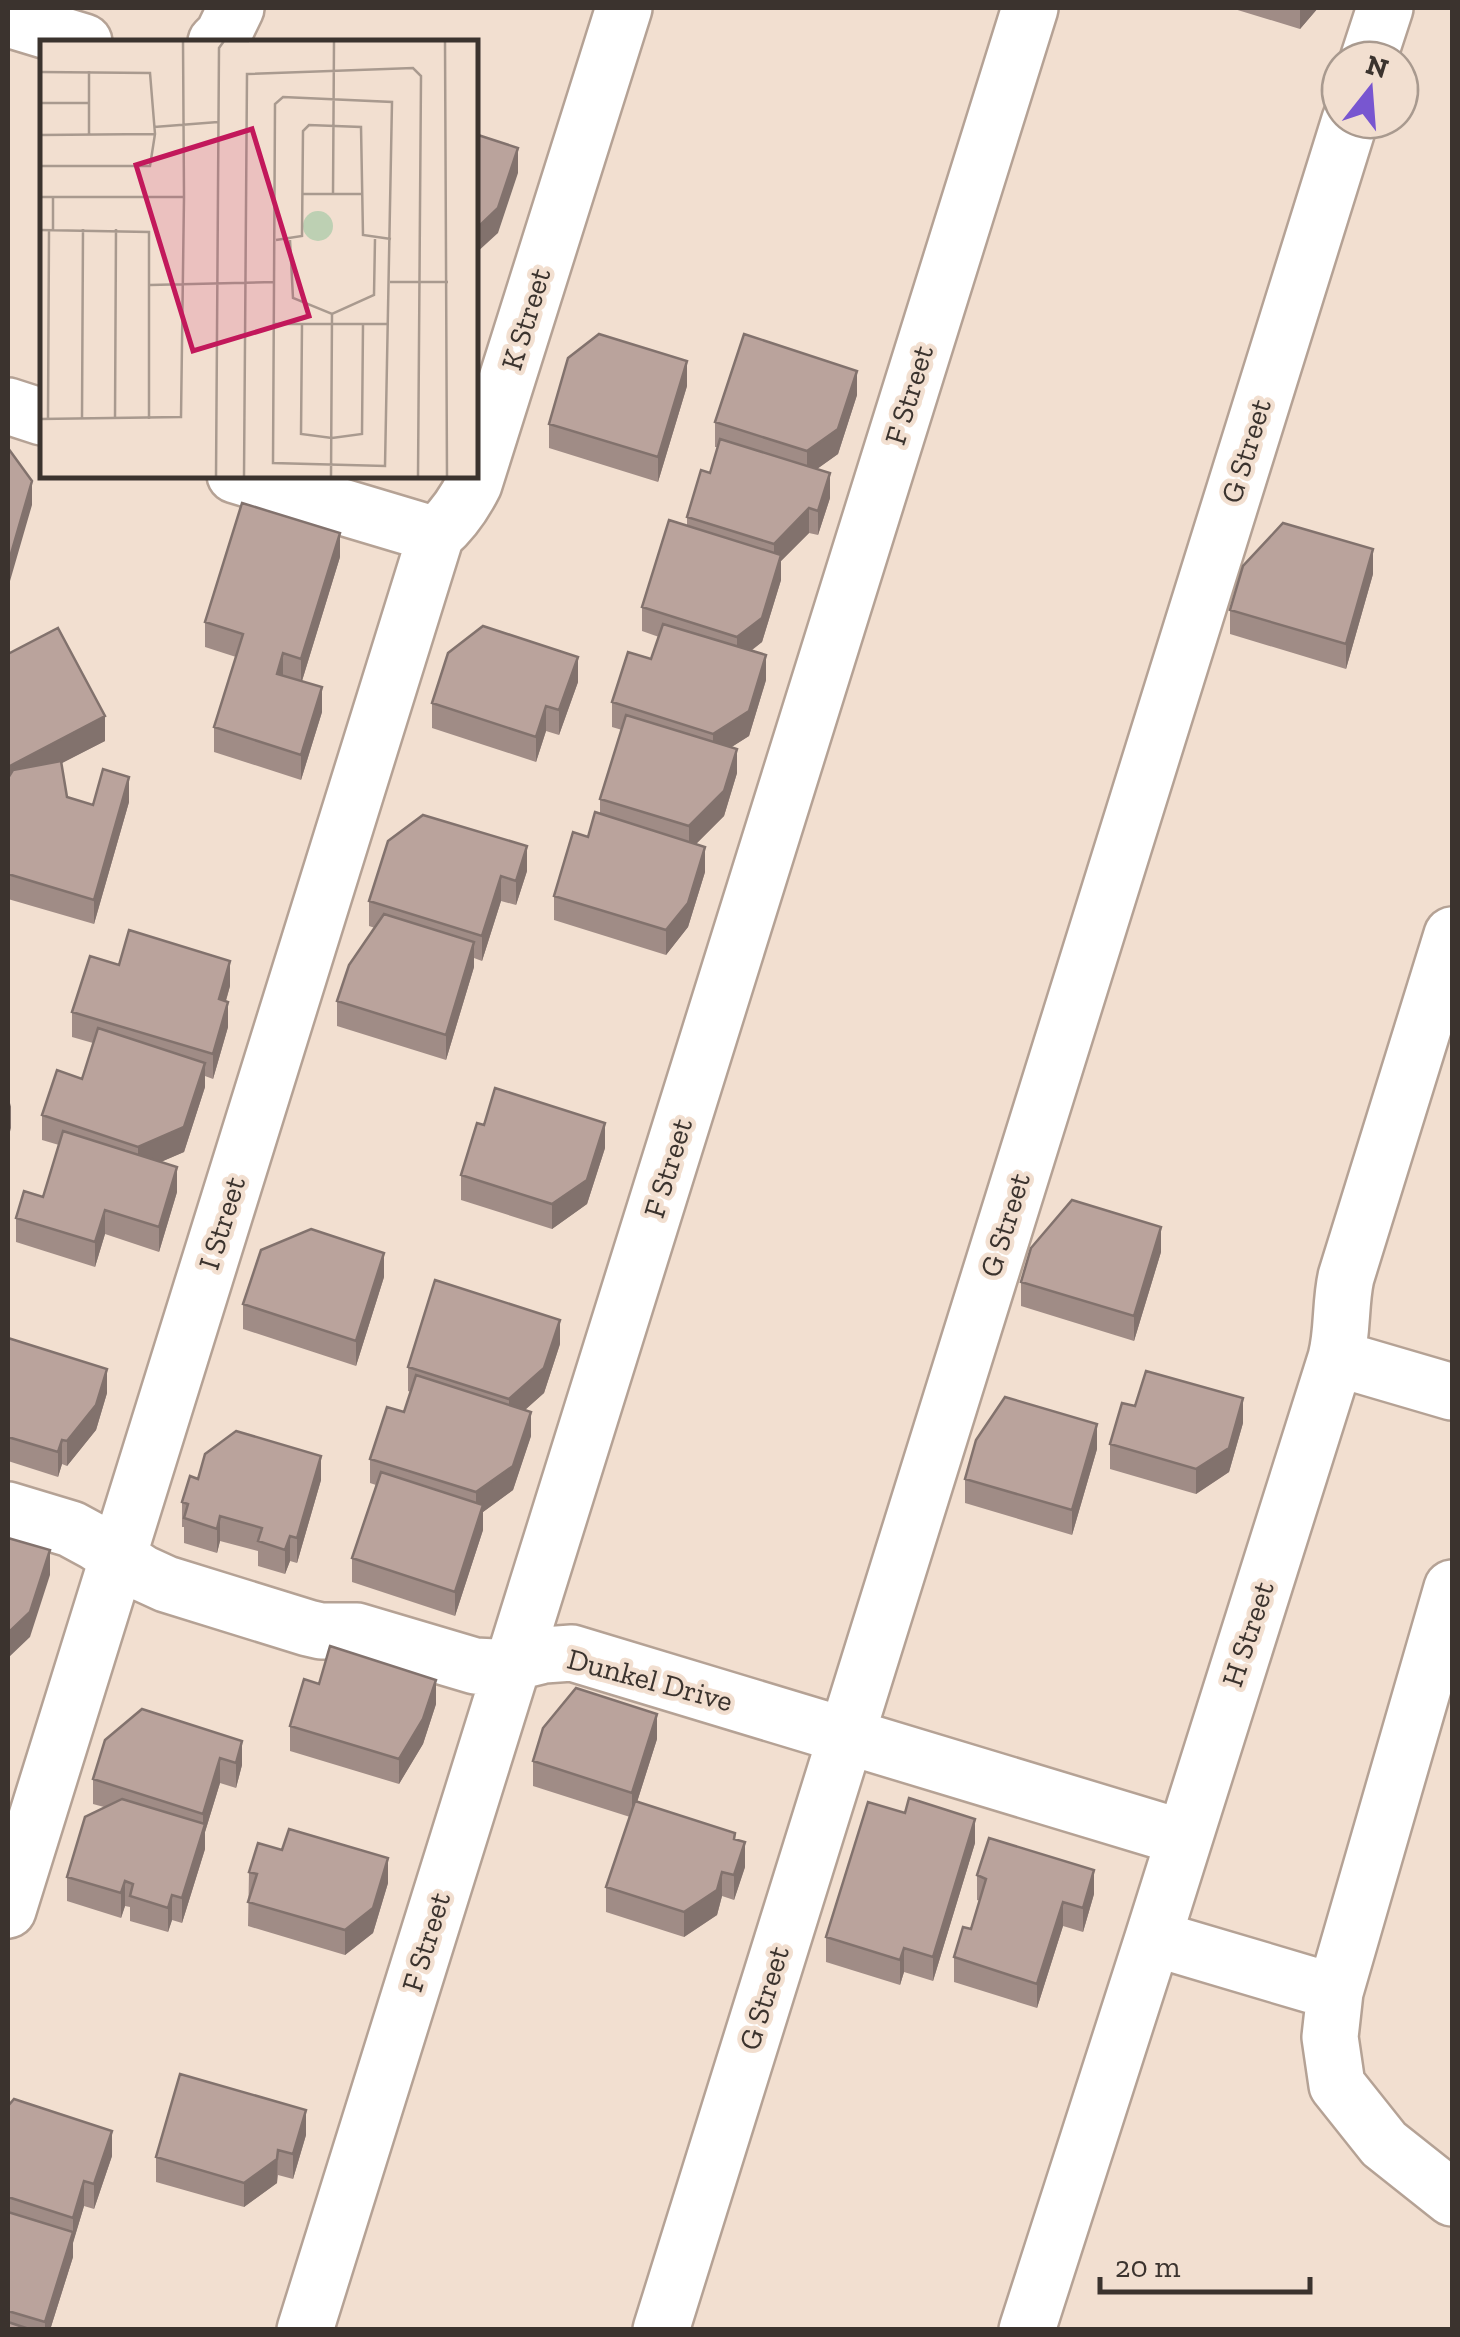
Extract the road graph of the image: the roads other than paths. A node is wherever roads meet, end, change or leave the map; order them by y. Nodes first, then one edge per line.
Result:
1 (236, 8) edge
2 (624, 8) edge
3 (1030, 8) edge
4 (1385, 8) edge
5 (8, 19) edge
6 (77, 40) edge
7 (218, 40) edge
8 (1375, 40) edge
9 (1344, 140) edge
10 (8, 406) edge
11 (40, 416) edge
12 (478, 471) edge
13 (245, 478) edge
14 (476, 478) edge
15 (436, 535) junction
16 (1452, 934) edge
17 (1336, 1358) junction
18 (1452, 1392) edge
19 (8, 1510) edge
20 (118, 1557) junction
21 (1452, 1588) edge
22 (514, 1662) junction
23 (846, 1736) junction
24 (1184, 1838) junction
25 (8, 1910) edge
26 (1153, 1938) junction
27 (1334, 1992) junction
28 (1452, 2198) edge
29 (1046, 2325) edge
30 (305, 2330) edge
31 (660, 2330) edge

1 - 7 lane
2 - 12 lane, K Street
3 - 22 lane, F Street
4 - 8 lane
5 - 6 lane
9 - 23 lane, G Street
10 - 11 lane
13 - 15 lane
14 - 15 lane, K Street
15 - 20 lane, I Street
16 - 17 lane, H Street
17 - 18 lane
17 - 24 lane, H Street
19 - 20 lane, Dunkel Drive
20 - 22 lane, Dunkel Drive
20 - 25 lane, I Street
21 - 27 lane
22 - 23 lane, Dunkel Drive
22 - 30 lane, F Street
23 - 24 lane, Dunkel Drive
23 - 31 lane, G Street
24 - 26 lane, H Street
26 - 27 lane
26 - 29 lane, H Street
27 - 28 lane

